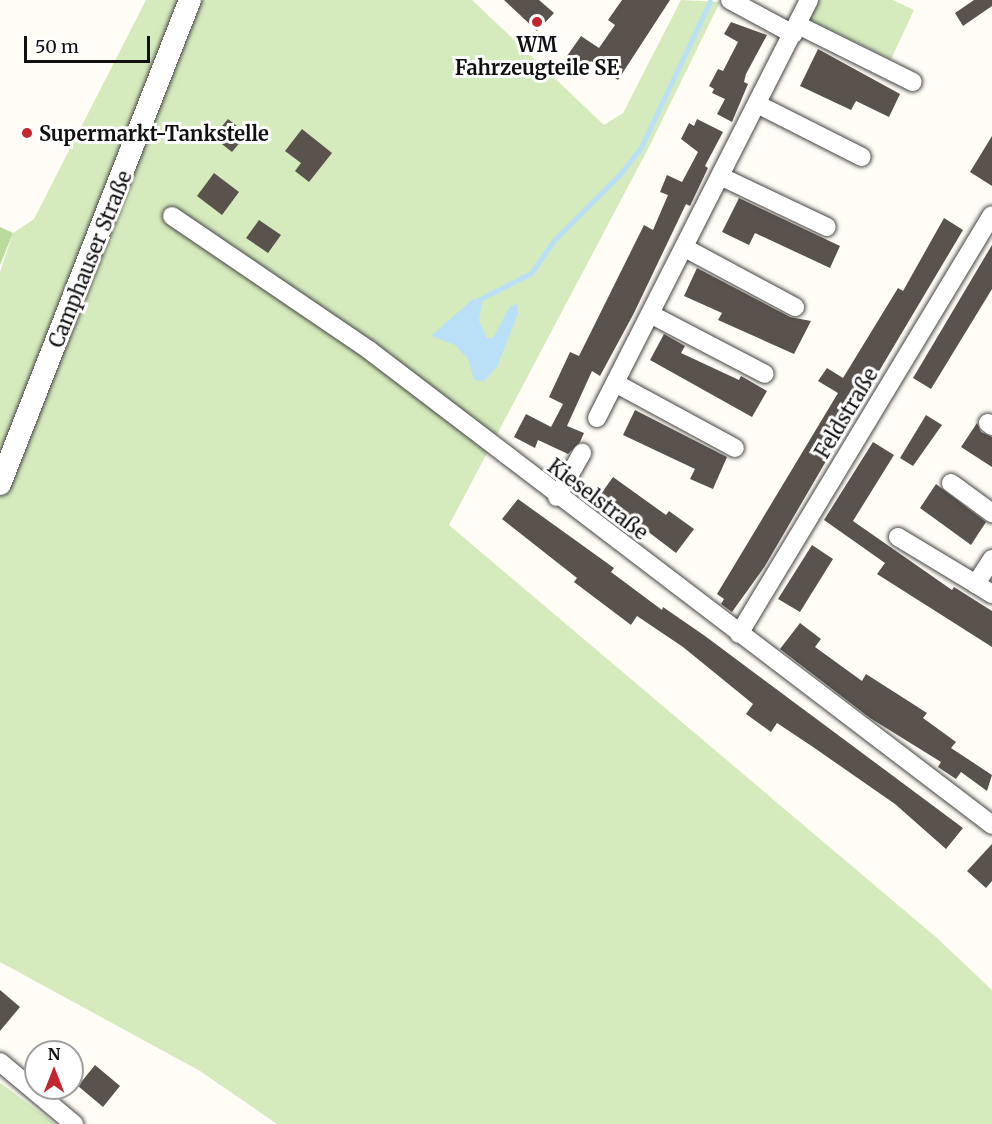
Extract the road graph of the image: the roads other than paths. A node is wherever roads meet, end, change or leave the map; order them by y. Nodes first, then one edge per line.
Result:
1 (190, 0) edge
2 (730, 0) edge
3 (809, 0) edge
4 (796, 29) junction
5 (913, 82) dead end
6 (759, 105) junction
7 (861, 158) dead end
8 (722, 177) junction
9 (992, 215) edge
10 (172, 216) dead end
11 (827, 227) dead end
12 (685, 248) junction
13 (795, 307) dead end
14 (652, 315) junction
15 (765, 374) dead end
16 (617, 384) junction
17 (597, 418) dead end
18 (735, 448) dead end
19 (582, 453) dead end
20 (951, 483) dead end
21 (0, 484) edge
22 (557, 497) junction
23 (992, 513) edge
24 (898, 537) dead end
25 (992, 559) edge
26 (976, 584) junction
27 (992, 594) edge
28 (739, 633) junction
29 (991, 822) edge
30 (0, 1062) edge
31 (74, 1124) edge

1 - 21 street, Camphauser Straße
2 - 4 street
3 - 4 street
4 - 5 street
4 - 6 street
6 - 7 street
6 - 8 street
8 - 11 street
8 - 12 street
9 - 28 street, Feldstraße
10 - 22 street, Kieselstraße
12 - 13 street
12 - 14 street
14 - 15 street
14 - 16 street
16 - 17 street
16 - 18 street
19 - 22 street
20 - 23 street
22 - 28 street, Kieselstraße
24 - 26 street
25 - 26 street
26 - 27 street
28 - 29 street, Kieselstraße
30 - 31 street

